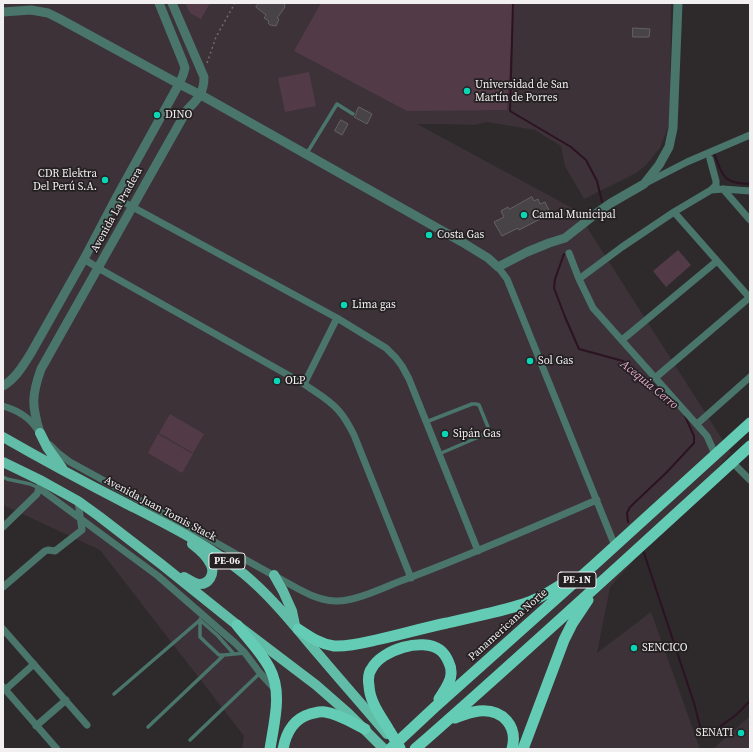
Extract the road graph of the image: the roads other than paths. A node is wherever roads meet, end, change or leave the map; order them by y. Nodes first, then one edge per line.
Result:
1 (159, 3) edge
2 (172, 3) edge
3 (678, 3) edge
4 (3, 12) edge
5 (199, 64) junction
6 (185, 68) junction
7 (179, 84) junction
8 (201, 95) junction
9 (353, 114) dead end
10 (750, 135) edge
11 (161, 136) junction
12 (306, 154) junction
13 (710, 159) dead end
14 (644, 184) junction
15 (723, 189) junction
16 (711, 190) junction
17 (750, 191) edge
18 (116, 198) junction
19 (132, 208) junction
20 (674, 212) junction
21 (750, 220) edge
22 (569, 253) dead end
23 (84, 258) junction
24 (717, 261) junction
25 (498, 267) junction
26 (98, 268) junction
27 (580, 280) junction
28 (750, 297) edge
29 (337, 318) junction
30 (622, 340) junction
31 (655, 378) junction
32 (750, 378) edge
33 (304, 384) junction
34 (3, 386) edge
35 (3, 406) edge
36 (426, 422) junction
37 (750, 423) edge
38 (697, 424) junction
39 (40, 433) junction
40 (3, 437) edge
41 (750, 446) edge
42 (439, 454) junction
43 (716, 454) junction
44 (3, 462) edge
45 (732, 462) junction
46 (66, 472) junction
47 (3, 477) edge
48 (750, 480) edge
49 (40, 485) junction
50 (597, 500) junction
51 (78, 502) junction
52 (80, 518) junction
53 (4, 524) edge
54 (171, 527) junction
55 (615, 546) junction
56 (478, 551) junction
57 (161, 564) junction
58 (594, 565) junction
59 (274, 575) junction
60 (411, 578) junction
61 (601, 582) junction
62 (3, 587) edge
63 (201, 596) junction
64 (200, 612) junction
65 (200, 620) junction
66 (234, 623) junction
67 (297, 627) junction
68 (3, 629) edge
69 (220, 634) junction
70 (259, 652) junction
71 (245, 653) junction
72 (234, 654) junction
73 (224, 655) junction
74 (34, 664) junction
75 (260, 673) junction
76 (4, 689) edge
77 (276, 690) junction
78 (114, 694) dead end
79 (66, 700) junction
80 (435, 707) junction
81 (447, 722) junction
82 (87, 725) dead end
83 (36, 726) junction
84 (148, 727) dead end
85 (365, 729) junction
86 (190, 740) dead end
87 (57, 749) edge
88 (270, 749) edge
89 (283, 749) edge
90 (384, 749) edge
91 (390, 749) edge
92 (400, 749) edge
93 (415, 749) edge
94 (512, 749) edge
95 (523, 749) edge

1 - 6 street
2 - 5 street
3 - 14 street
4 - 7 street
5 - 6 street
5 - 8 street
6 - 7 street, Avenida La Pradera
7 - 8 street
7 - 11 street, Avenida La Pradera
8 - 11 street, Avenida La Pradera
8 - 12 street
9 - 12 lane
10 - 14 street
11 - 18 street, Avenida La Pradera
11 - 19 street, Avenida La Pradera
12 - 25 street
13 - 16 street
14 - 25 street
15 - 16 street
15 - 17 street
15 - 21 street
16 - 20 street
18 - 19 street
18 - 23 street, Avenida La Pradera
19 - 26 street, Avenida La Pradera
19 - 29 street
20 - 24 street
20 - 27 street
22 - 27 street
23 - 26 street
23 - 34 street, Avenida La Pradera
24 - 28 street
24 - 30 street
25 - 50 street
26 - 33 street
26 - 39 street, Avenida La Pradera
27 - 30 street
28 - 31 street
29 - 33 street
29 - 36 street
30 - 31 street
31 - 38 street
32 - 38 street
33 - 60 street
35 - 39 street, Avenida Juan Tomis Stack
36 - 42 street
36 - 42 lane
37 - 43 highway, Panamericana Norte / PE-1N
38 - 43 street
39 - 46 main road, PE-06
39 - 59 street, Avenida Juan Tomis Stack
40 - 46 main road, Avenida Juan Tomis Stack / PE-06
41 - 45 highway, PE-1N
42 - 56 street
43 - 55 highway, Panamericana Norte / PE-1N
44 - 49 main road
45 - 48 street
45 - 61 highway, PE-1N
46 - 54 main road, Avenida Juan Tomis Stack / PE-06
47 - 49 lane
49 - 51 main road
49 - 52 street
49 - 53 street
50 - 55 street
50 - 56 street, Avenida Juan Tomis Stack
51 - 52 street
51 - 57 main road
52 - 62 street
52 - 64 street
54 - 57 main road
54 - 67 main road, Avenida Juan Tomis Stack / PE-06
55 - 58 highway, Panamericana Norte / PE-1N
56 - 60 street, Avenida Juan Tomis Stack
57 - 63 main road
58 - 67 highway
58 - 80 highway, Panamericana Norte / PE-1N
59 - 60 street, Avenida Juan Tomis Stack
59 - 67 main road
61 - 81 highway, PE-1N
61 - 95 highway
63 - 64 street
63 - 66 main road
64 - 65 lane
64 - 69 street
65 - 69 lane
65 - 73 lane
65 - 78 lane
66 - 69 street
66 - 70 highway
66 - 85 main road
67 - 92 main road, Avenida Juan Tomis Stack / PE-06
68 - 74 street
69 - 71 street
69 - 72 lane
70 - 71 street
70 - 77 highway
71 - 72 lane
71 - 75 street
72 - 73 lane
73 - 84 lane
74 - 76 street
74 - 79 street
75 - 77 street
75 - 86 lane
76 - 83 street
77 - 88 highway
79 - 82 street
79 - 83 street
80 - 91 highway, Panamericana Norte / PE-1N
80 - 92 highway
81 - 93 highway, PE-1N
81 - 94 highway
83 - 87 street
85 - 89 highway
85 - 90 main road

